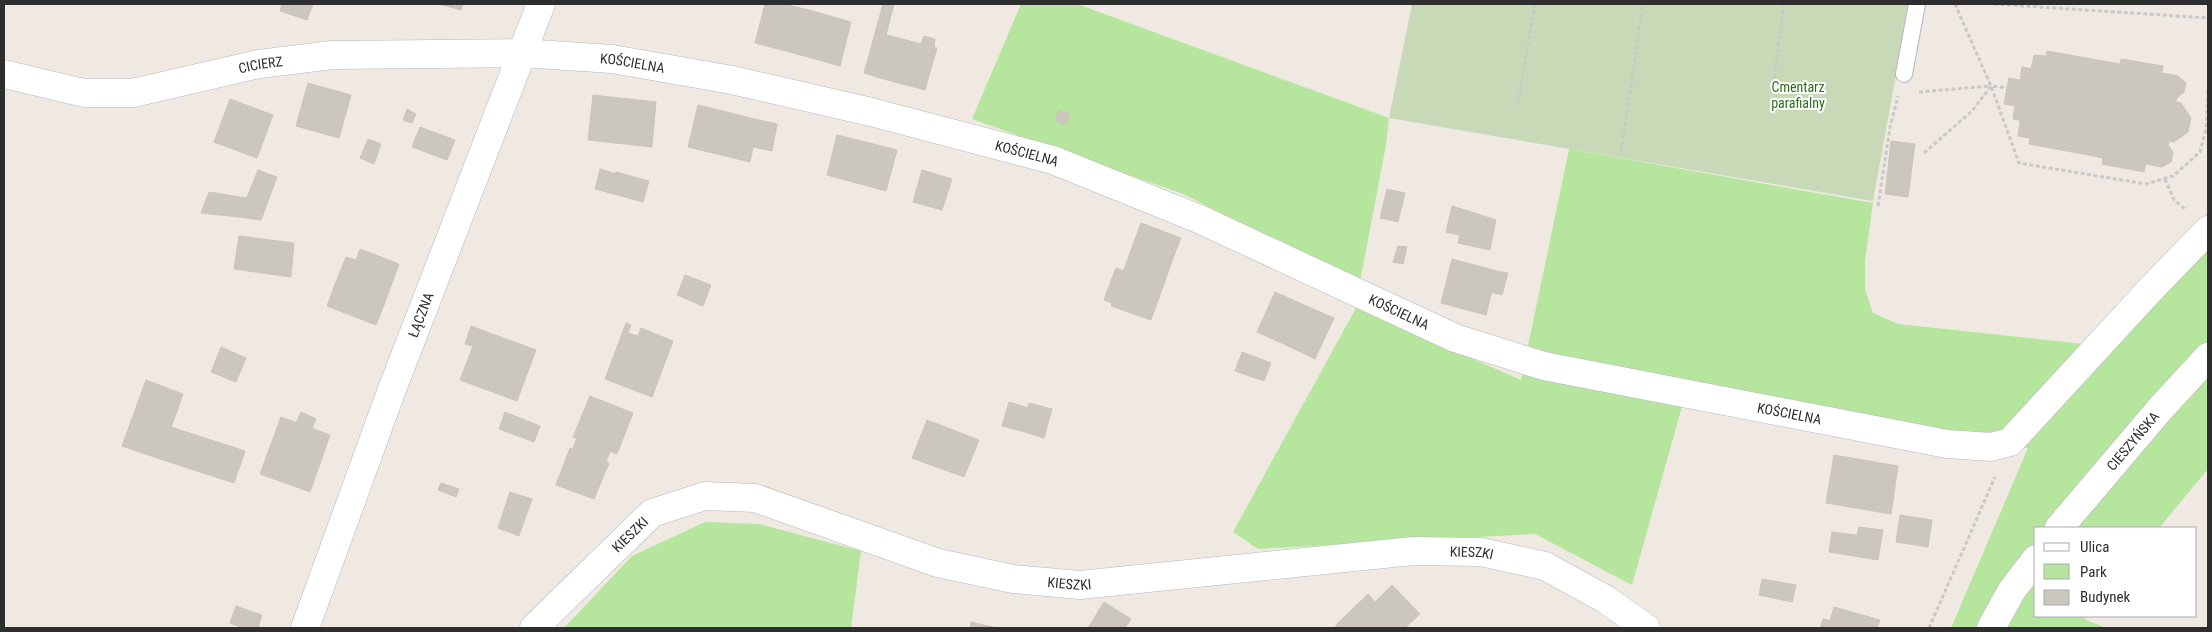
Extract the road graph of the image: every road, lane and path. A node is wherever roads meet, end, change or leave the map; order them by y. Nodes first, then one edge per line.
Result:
1 (541, 4) edge
2 (1535, 4) edge
3 (1643, 4) edge
4 (1784, 4) edge
5 (1917, 4) edge
6 (1955, 4) edge
7 (1994, 4) edge
8 (2096, 4) edge
9 (2036, 5) edge
10 (2096, 10) junction
11 (2208, 18) edge
12 (522, 53) junction
13 (4, 74) edge
14 (1904, 74) joint
15 (1991, 86) junction
16 (2008, 88) dead end
17 (1772, 91) dead end
18 (2208, 91) edge
19 (1926, 92) dead end
20 (1518, 104) dead end
21 (1621, 152) dead end
22 (1924, 153) dead end
23 (2165, 179) junction
24 (1878, 206) dead end
25 (2187, 211) dead end
26 (2208, 230) edge
27 (2208, 357) edge
28 (2010, 442) junction
29 (2060, 527) edge
30 (2034, 562) edge
31 (305, 628) edge
32 (534, 628) edge
33 (1646, 628) edge
34 (1929, 628) edge
35 (1991, 628) edge

1 - 12 street, ŁĄCZNA
2 - 20 path
3 - 21 path
4 - 17 path
5 - 14 lane
6 - 15 path
7 - 9 path
8 - 10 path
9 - 10 path
10 - 11 path
12 - 13 street, CICIERZ
12 - 28 street, KOŚCIELNA
12 - 31 street, ŁĄCZNA
14 - 24 path
15 - 16 path
15 - 19 path
15 - 22 path
15 - 23 path
18 - 23 path
23 - 25 path
26 - 28 street
27 - 29 street, CIESZYŃSKA
28 - 34 path
30 - 35 street
32 - 33 street, KIESZKI

